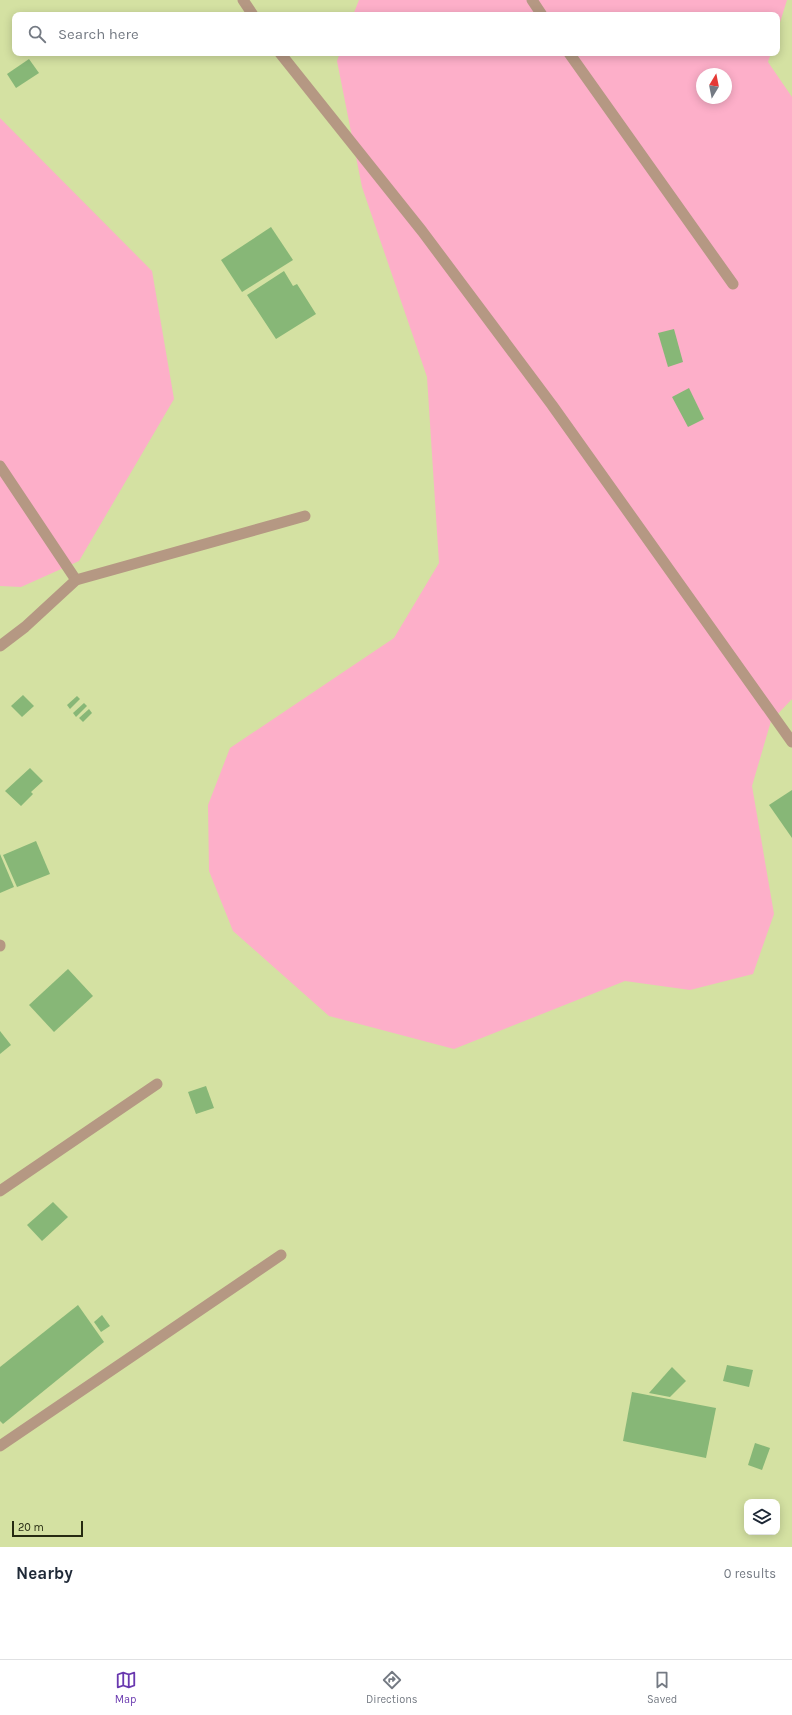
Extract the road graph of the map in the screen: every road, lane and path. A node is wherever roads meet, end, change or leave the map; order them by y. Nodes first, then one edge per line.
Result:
1 (243, 0) edge
2 (532, 0) edge
3 (251, 12) edge
4 (540, 12) edge
5 (282, 56) edge
6 (571, 56) edge
7 (733, 284) dead end
8 (0, 466) edge
9 (305, 516) dead end
10 (76, 580) junction
11 (0, 646) edge
12 (792, 742) edge
13 (157, 1084) dead end
14 (0, 1191) edge
15 (281, 1255) dead end
16 (0, 1446) edge

1 - 3 street
2 - 4 street
5 - 12 street
6 - 7 street
8 - 10 street
9 - 10 street
10 - 11 street
13 - 14 street
15 - 16 street

